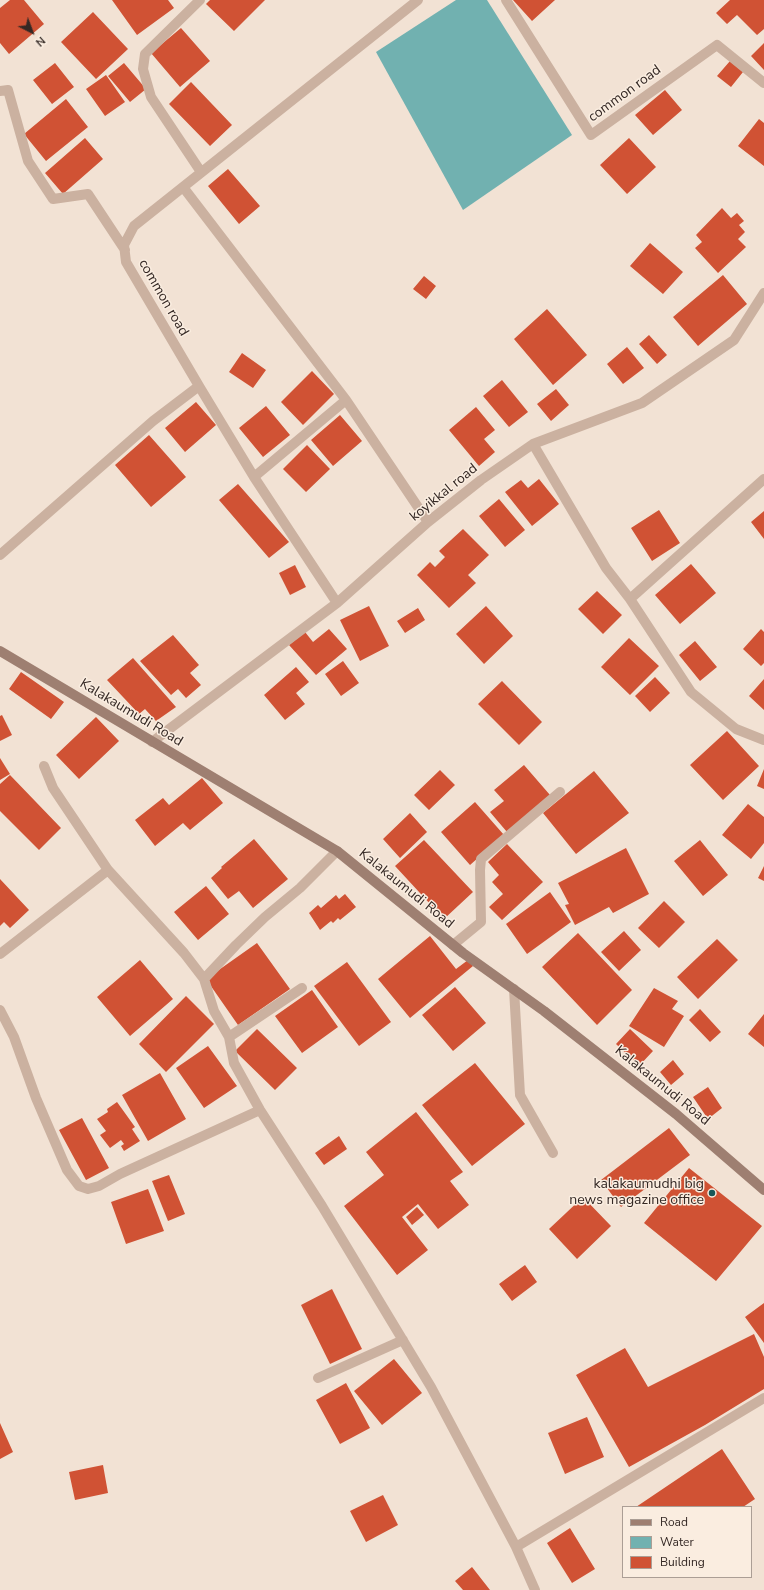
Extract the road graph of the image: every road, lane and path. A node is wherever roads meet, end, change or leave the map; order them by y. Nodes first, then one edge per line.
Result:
1 (200, 0) edge
2 (418, 0) edge
3 (506, 0) edge
4 (764, 84) edge
5 (0, 91) edge
6 (201, 172) junction
7 (183, 187) junction
8 (125, 250) junction
9 (764, 293) edge
10 (199, 386) junction
11 (346, 400) junction
12 (533, 444) junction
13 (254, 477) junction
14 (764, 479) edge
15 (428, 522) junction
16 (0, 555) edge
17 (630, 600) junction
18 (337, 603) junction
19 (0, 651) edge
20 (764, 740) edge
21 (152, 742) junction
22 (44, 766) dead end
23 (560, 792) dead end
24 (337, 851) junction
25 (108, 870) junction
26 (453, 946) junction
27 (0, 954) edge
28 (204, 979) junction
29 (302, 988) dead end
30 (514, 989) junction
31 (0, 1010) edge
32 (229, 1037) junction
33 (260, 1110) junction
34 (553, 1153) dead end
35 (764, 1190) edge
36 (403, 1340) junction
37 (318, 1378) dead end
38 (764, 1398) edge
39 (516, 1547) junction
40 (535, 1590) edge

1 - 6 street
2 - 6 street, common road
3 - 4 street, common road
5 - 8 street
6 - 7 street, common road
7 - 8 street, common road
7 - 11 street
8 - 10 street, common road
9 - 12 street, koyikkal road
10 - 13 street, common road
10 - 16 street
11 - 13 street
11 - 15 street
12 - 15 street, koyikkal road
12 - 17 street
13 - 18 street
14 - 17 street
15 - 18 street, koyikkal road
17 - 20 street
18 - 21 street, koyikkal road
19 - 21 street, Kalakaumudi Road
21 - 24 street, Kalakaumudi Road
22 - 25 street
23 - 26 street
24 - 26 street, Kalakaumudi Road
24 - 28 street
25 - 27 street
25 - 28 street
26 - 30 street, Kalakaumudi Road
28 - 32 street
29 - 32 street
30 - 34 street
30 - 35 street, Kalakaumudi Road
31 - 33 street
32 - 33 street
33 - 36 street
36 - 37 street
36 - 39 street
38 - 39 street
39 - 40 street

